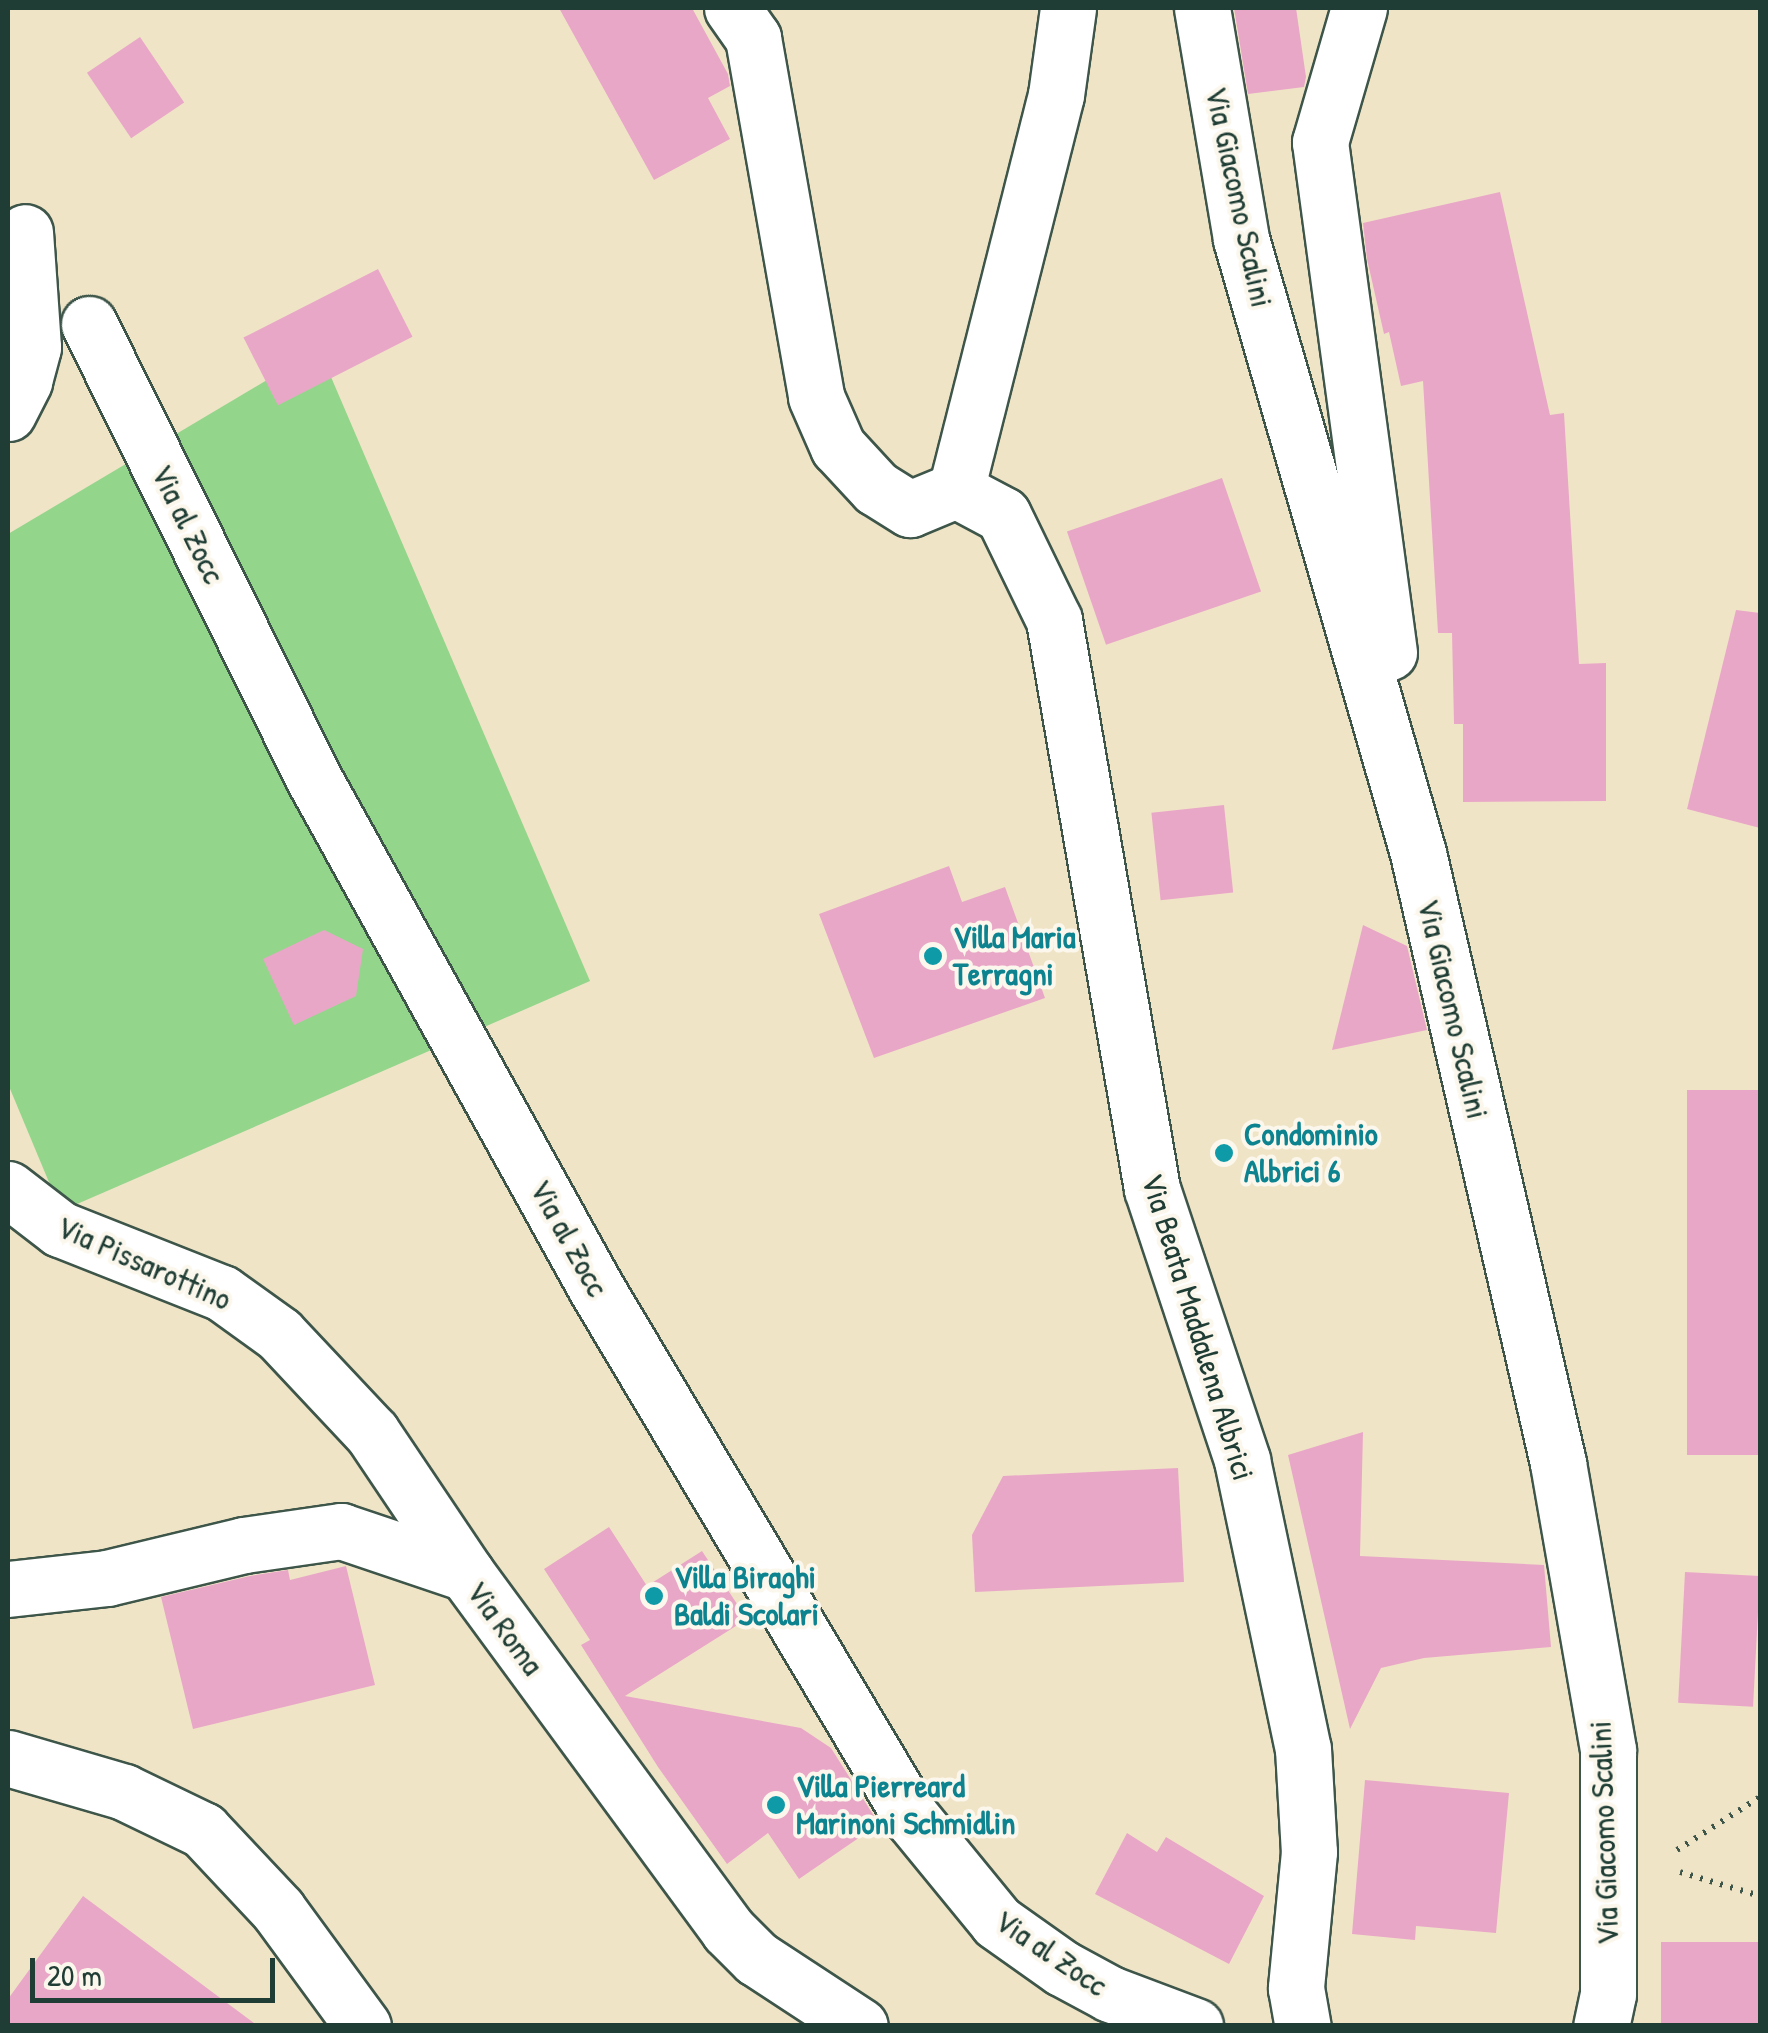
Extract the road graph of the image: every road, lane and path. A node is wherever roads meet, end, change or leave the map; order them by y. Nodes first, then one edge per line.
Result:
1 (1068, 8) edge
2 (1202, 8) edge
3 (1360, 8) edge
4 (756, 18) edge
5 (25, 232) dead end
6 (90, 324) dead end
7 (8, 414) edge
8 (956, 490) junction
9 (1418, 853) junction
10 (8, 1189) edge
11 (466, 1573) junction
12 (8, 1589) edge
13 (8, 1758) edge
14 (1760, 1796) edge
15 (1670, 1855) dead end
16 (1673, 1870) dead end
17 (1760, 1896) edge
18 (363, 2026) edge
19 (860, 2026) edge
20 (1195, 2026) edge
21 (1303, 2026) edge
22 (1600, 2026) edge

1 - 8 street
2 - 9 street, Via Giacomo Scalini
3 - 9 street
4 - 8 street
5 - 7 street
6 - 20 street, Via al Zocc
8 - 21 street, Via Beata Maddalena Albrici
9 - 22 street, Via Giacomo Scalini
10 - 11 street, Via Pissarottino
11 - 12 street, Via Roma
11 - 19 street, Via Roma
13 - 18 street
14 - 15 path
16 - 17 path

